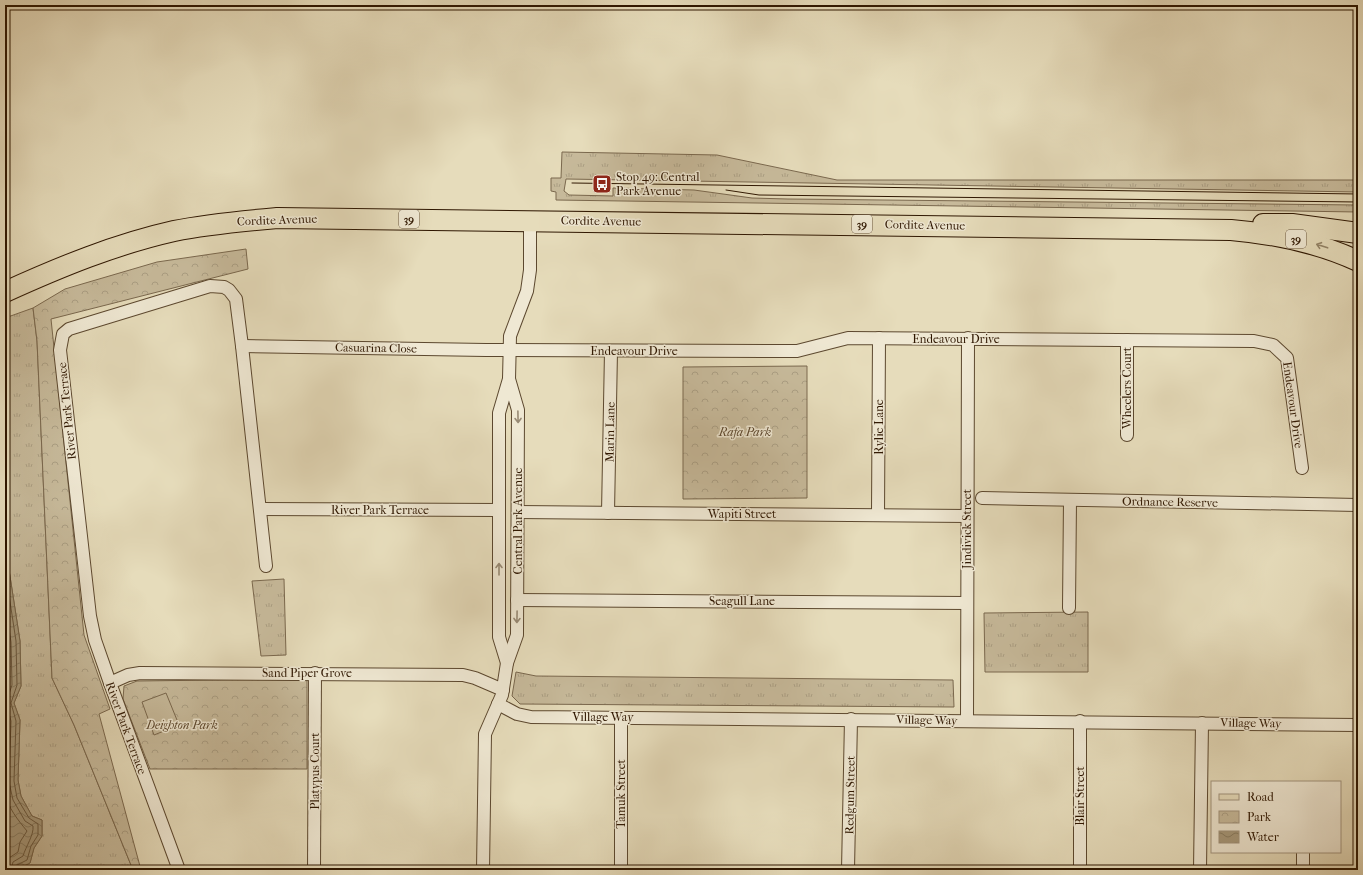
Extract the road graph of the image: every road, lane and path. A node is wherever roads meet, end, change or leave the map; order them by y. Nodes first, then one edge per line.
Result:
1 (530, 220) junction
2 (1183, 228) junction
3 (1358, 234) edge
4 (1358, 261) edge
5 (5, 292) edge
6 (879, 338) junction
7 (968, 338) junction
8 (1126, 340) junction
9 (242, 346) junction
10 (510, 350) junction
11 (611, 351) junction
12 (509, 379) junction
13 (1127, 435) dead end
14 (1302, 468) dead end
15 (982, 498) dead end
16 (1070, 500) junction
17 (1358, 505) edge
18 (260, 509) junction
19 (499, 510) junction
20 (518, 512) junction
21 (608, 513) junction
22 (878, 515) junction
23 (967, 516) junction
24 (266, 566) dead end
25 (517, 600) junction
26 (967, 603) junction
27 (1069, 608) dead end
28 (507, 663) junction
29 (314, 673) junction
30 (110, 683) junction
31 (502, 690) junction
32 (498, 704) junction
33 (621, 718) junction
34 (851, 719) junction
35 (967, 720) junction
36 (1080, 722) junction
37 (1202, 723) junction
38 (1358, 725) edge
39 (1303, 853) edge
40 (179, 870) edge
41 (314, 870) edge
42 (483, 870) edge
43 (621, 870) edge
44 (848, 870) edge
45 (1080, 870) edge
46 (1200, 870) edge
47 (1303, 870) edge

1 - 2 main road, Cordite Avenue / 39
1 - 5 main road, Cordite Avenue / 39
1 - 10 street, Central Park Avenue
2 - 3 main road, Cordite Avenue / 39
4 -> 2 main road, Cordite Avenue / 39
6 - 7 street, Endeavour Drive
6 - 11 street, Endeavour Drive
6 - 22 street, Rylie Lane
7 - 8 street, Endeavour Drive
7 - 23 street, Jindivick Street
8 - 13 street, Wheelers Court
8 - 14 street, Endeavour Drive
9 - 10 street, Casuarina Close
9 - 18 street, River Park Terrace
9 - 30 street, River Park Terrace
10 - 11 street, Endeavour Drive
10 - 12 street, Central Park Avenue
11 - 21 street, Marin Lane
12 - 19 street, Central Park Avenue
12 -> 20 street, Central Park Avenue
15 - 16 street, Ordnance Reserve
16 - 17 street, Ordnance Reserve
16 - 27 street
18 - 19 street, River Park Terrace
18 - 24 street, River Park Terrace
28 -> 19 street, Central Park Avenue
20 - 21 street, Wapiti Street
20 - 25 street, Central Park Avenue
21 - 22 street, Wapiti Street
22 - 23 street, Wapiti Street
23 - 26 street, Jindivick Street
25 - 26 street, Seagull Lane
25 -> 28 street, Central Park Avenue
26 - 35 street, Jindivick Street
28 - 31 street, Central Park Avenue
29 - 30 street, Sand Piper Grove
29 - 31 street, Sand Piper Grove
29 - 41 street, Platypus Court
30 - 40 street, River Park Terrace
31 - 32 street, Central Park Avenue
32 - 33 street, Village Way
32 - 42 street, Central Park Avenue
33 - 34 street, Village Way
33 - 43 street, Tamuk Street
34 - 35 street, Village Way
34 - 44 street, Redgum Street
35 - 36 street, Village Way
36 - 37 street, Village Way
36 - 45 street, Blair Street
37 - 38 street, Village Way
37 - 46 street
39 - 47 street

